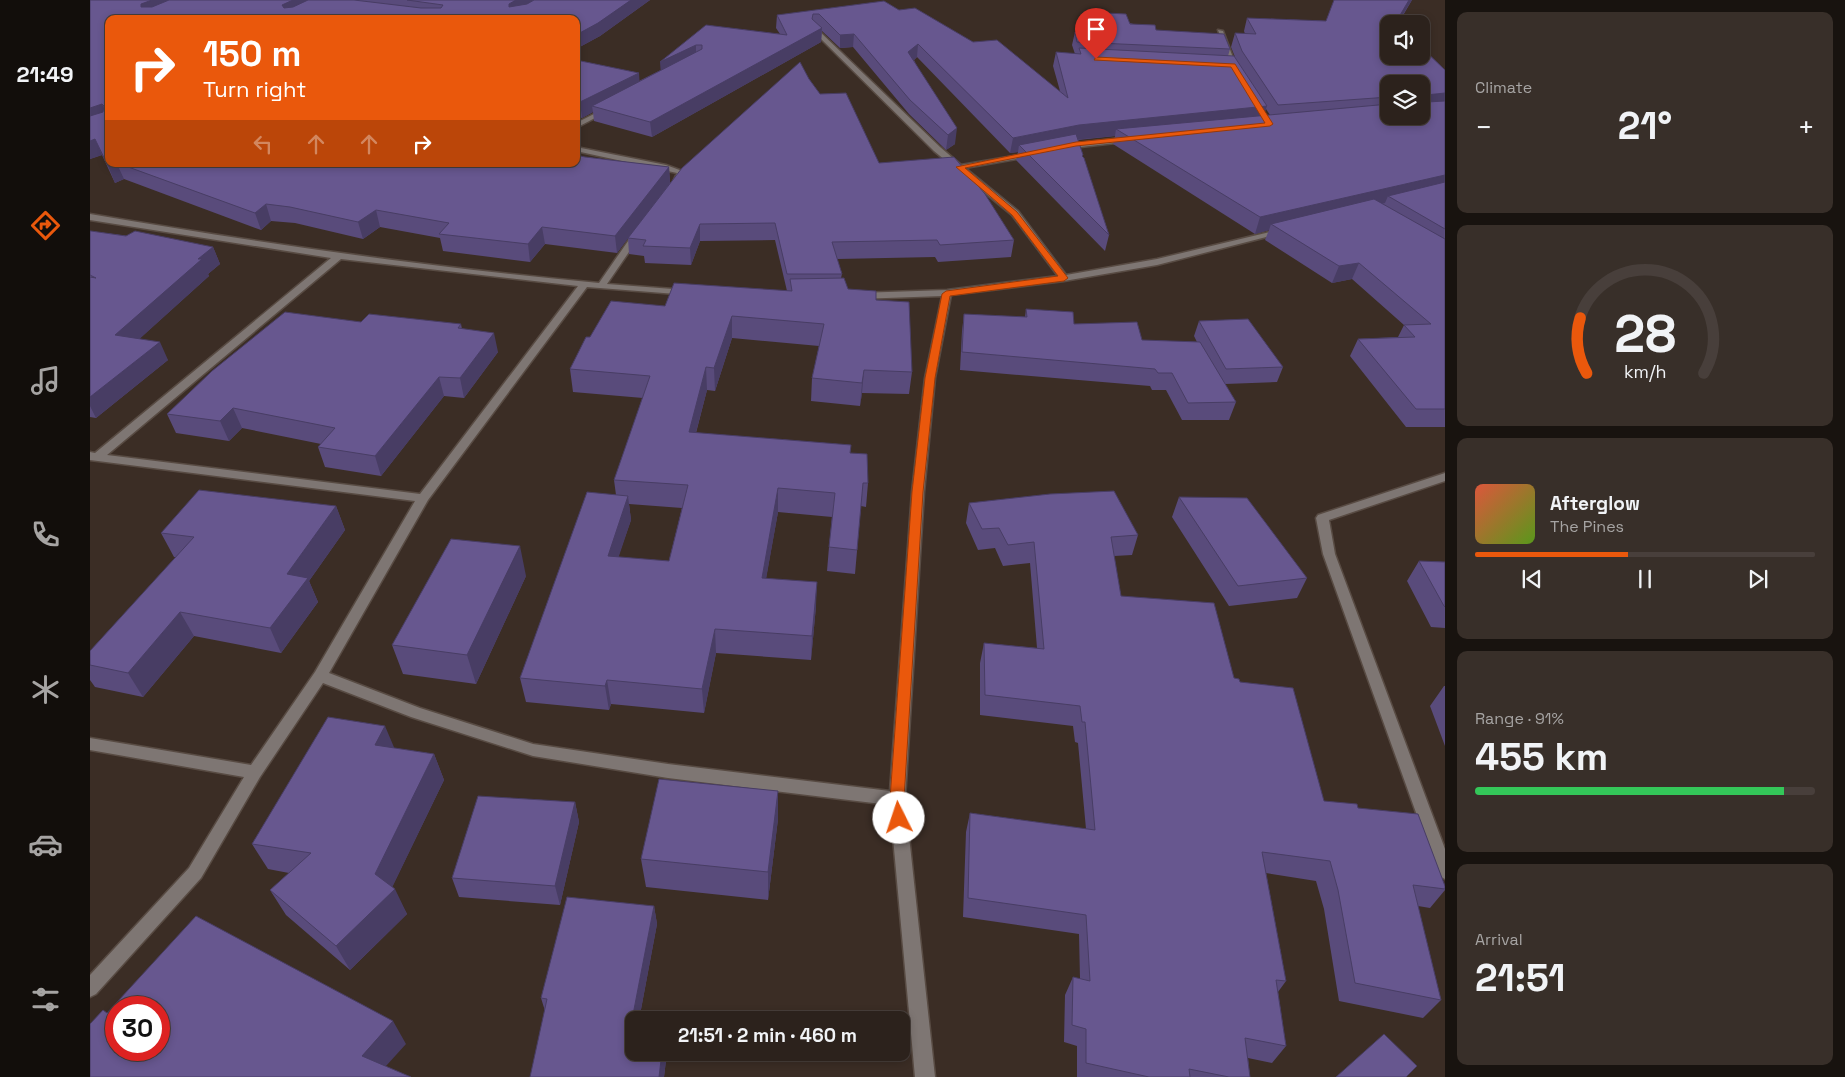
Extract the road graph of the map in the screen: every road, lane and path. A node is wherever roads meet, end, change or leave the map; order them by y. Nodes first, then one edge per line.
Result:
1 (815, 30) edge
2 (1220, 31) dead end
3 (1223, 65) edge
4 (1233, 66) junction
5 (1238, 74) edge
6 (611, 107) edge
7 (580, 124) edge
8 (1134, 138) edge
9 (1056, 148) edge
10 (580, 150) edge
11 (1047, 151) edge
12 (960, 167) junction
13 (673, 188) edge
14 (90, 217) edge
15 (645, 224) edge
16 (1290, 230) edge
17 (340, 256) junction
18 (1064, 278) junction
19 (584, 285) junction
20 (601, 286) junction
21 (696, 294) edge
22 (946, 294) junction
23 (853, 296) edge
24 (94, 457) edge
25 (1445, 477) edge
26 (423, 498) junction
27 (320, 676) junction
28 (90, 744) edge
29 (255, 772) junction
30 (897, 799) junction
31 (1445, 871) edge
32 (90, 988) edge
33 (925, 1077) edge

1 - 12 street
2 - 4 street
3 - 4 street
4 - 5 street
6 - 7 street
8 - 9 street
10 - 13 street
11 - 12 street
12 - 18 street
14 - 17 street
15 - 20 street
16 - 18 street
17 - 19 street
17 - 24 street
18 - 22 street
19 - 20 street
19 - 26 street
20 - 21 street
22 - 23 street
22 - 30 street
24 - 26 street
25 - 31 street
26 - 27 street
27 - 29 street
27 - 30 street
28 - 29 street
29 - 32 street
30 - 33 street

